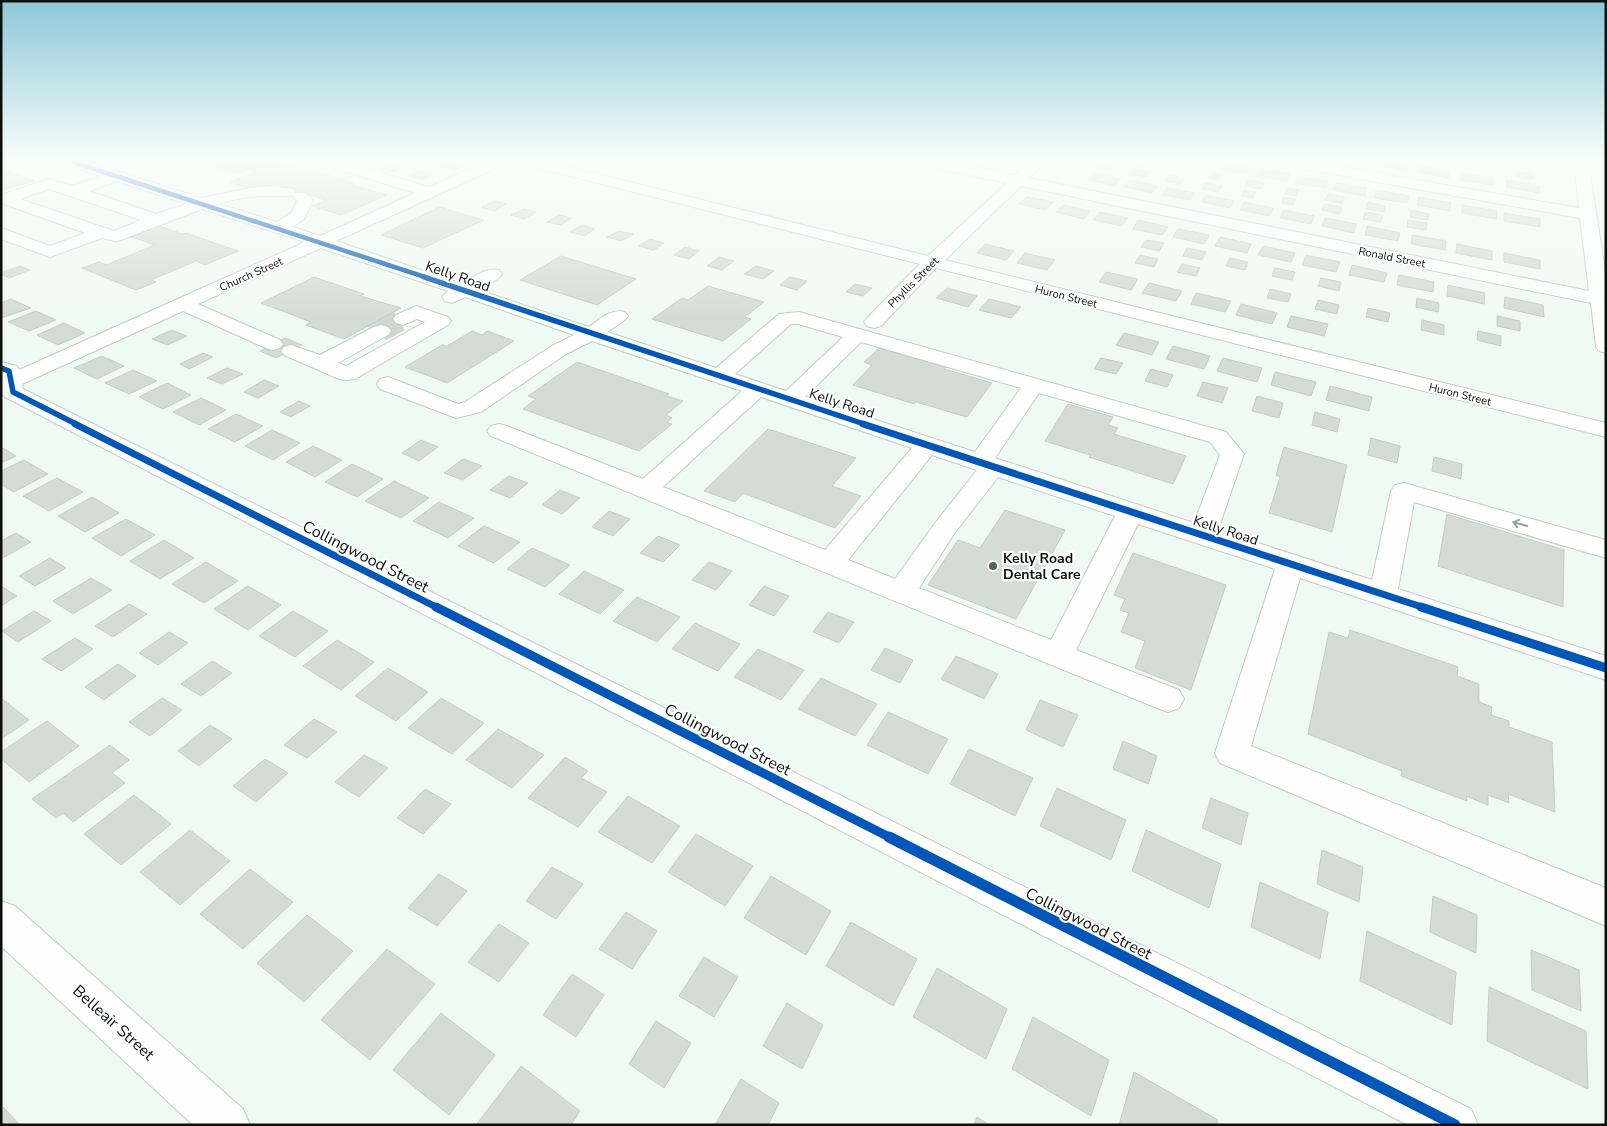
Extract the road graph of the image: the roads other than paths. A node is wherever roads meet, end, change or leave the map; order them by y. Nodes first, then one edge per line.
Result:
1 (45, 214) edge
2 (139, 214) edge
3 (175, 214) edge
4 (230, 214) edge
5 (299, 214) edge
6 (385, 214) edge
7 (738, 214) edge
8 (984, 214) edge
9 (1191, 214) edge
10 (1581, 214) edge
11 (1589, 215) joint
12 (158, 220) junction
13 (279, 229) junction
14 (1, 233) edge
15 (101, 233) junction
16 (321, 242) junction
17 (437, 261) dead end
18 (932, 262) junction
19 (412, 273) junction
20 (493, 274) dead end
21 (463, 291) junction
22 (1600, 291) edge
23 (182, 304) junction
24 (618, 316) dead end
25 (866, 328) junction
26 (381, 331) tunnel mouth
27 (591, 334) junction
28 (1606, 347) edge
29 (322, 363) junction
30 (720, 376) junction
31 (5, 378) edge
32 (388, 384) dead end
33 (1034, 385) junction
34 (758, 388) junction
35 (790, 399) junction
36 (1606, 430) edge
37 (499, 431) dead end
38 (928, 444) junction
39 (987, 464) junction
40 (646, 489) junction
41 (1131, 511) junction
42 (1203, 535) junction
43 (1606, 549) edge
44 (830, 563) junction
45 (1290, 564) junction
46 (901, 592) junction
47 (1383, 595) junction
48 (1058, 656) junction
49 (1606, 668) edge
50 (1168, 699) dead end
51 (1606, 907) edge
52 (1, 920) edge
53 (227, 1125) edge
54 (1455, 1125) edge

1 - 15 street
2 - 12 street
3 - 12 street
4 - 13 street, Kelly Road
5 - 13 street
6 - 16 street, Church Street
7 - 18 street, Huron Street
8 - 18 street, Phyllis Street
9 - 22 street, Ronald Street
10 - 11 street
11 - 22 street
12 - 15 street
13 - 16 street, Kelly Road
14 - 15 street
16 - 19 street, Kelly Road
16 - 23 street, Church Street
17 - 19 street
18 - 25 street, Phyllis Street
18 - 36 street, Huron Street
19 - 21 street, Kelly Road
20 - 21 street
21 - 27 street, Kelly Road
21 - 29 street
22 - 28 street
23 - 29 street
23 - 31 street, Church Street
24 - 27 street
25 - 30 street
25 - 33 street
25 - 35 street, Phyllis Street
26 - 29 street
27 - 30 street, Kelly Road
27 - 32 street
30 - 34 street, Kelly Road
31 - 54 street, Collingwood Street
33 - 39 street
33 - 42 street
34 - 35 street, Kelly Road
34 - 40 street
35 - 38 street, Kelly Road
37 - 40 street
38 - 39 street, Kelly Road
38 - 44 street
39 - 41 street, Kelly Road
39 - 46 street
40 - 44 street
41 - 42 street, Kelly Road
41 - 48 street
42 - 45 street, Kelly Road
43 -> 47 street
44 - 46 street
45 - 47 street, Kelly Road
45 - 51 street
46 - 48 street
47 - 49 street, Kelly Road
48 - 50 street
52 - 53 street, Belleair Street

